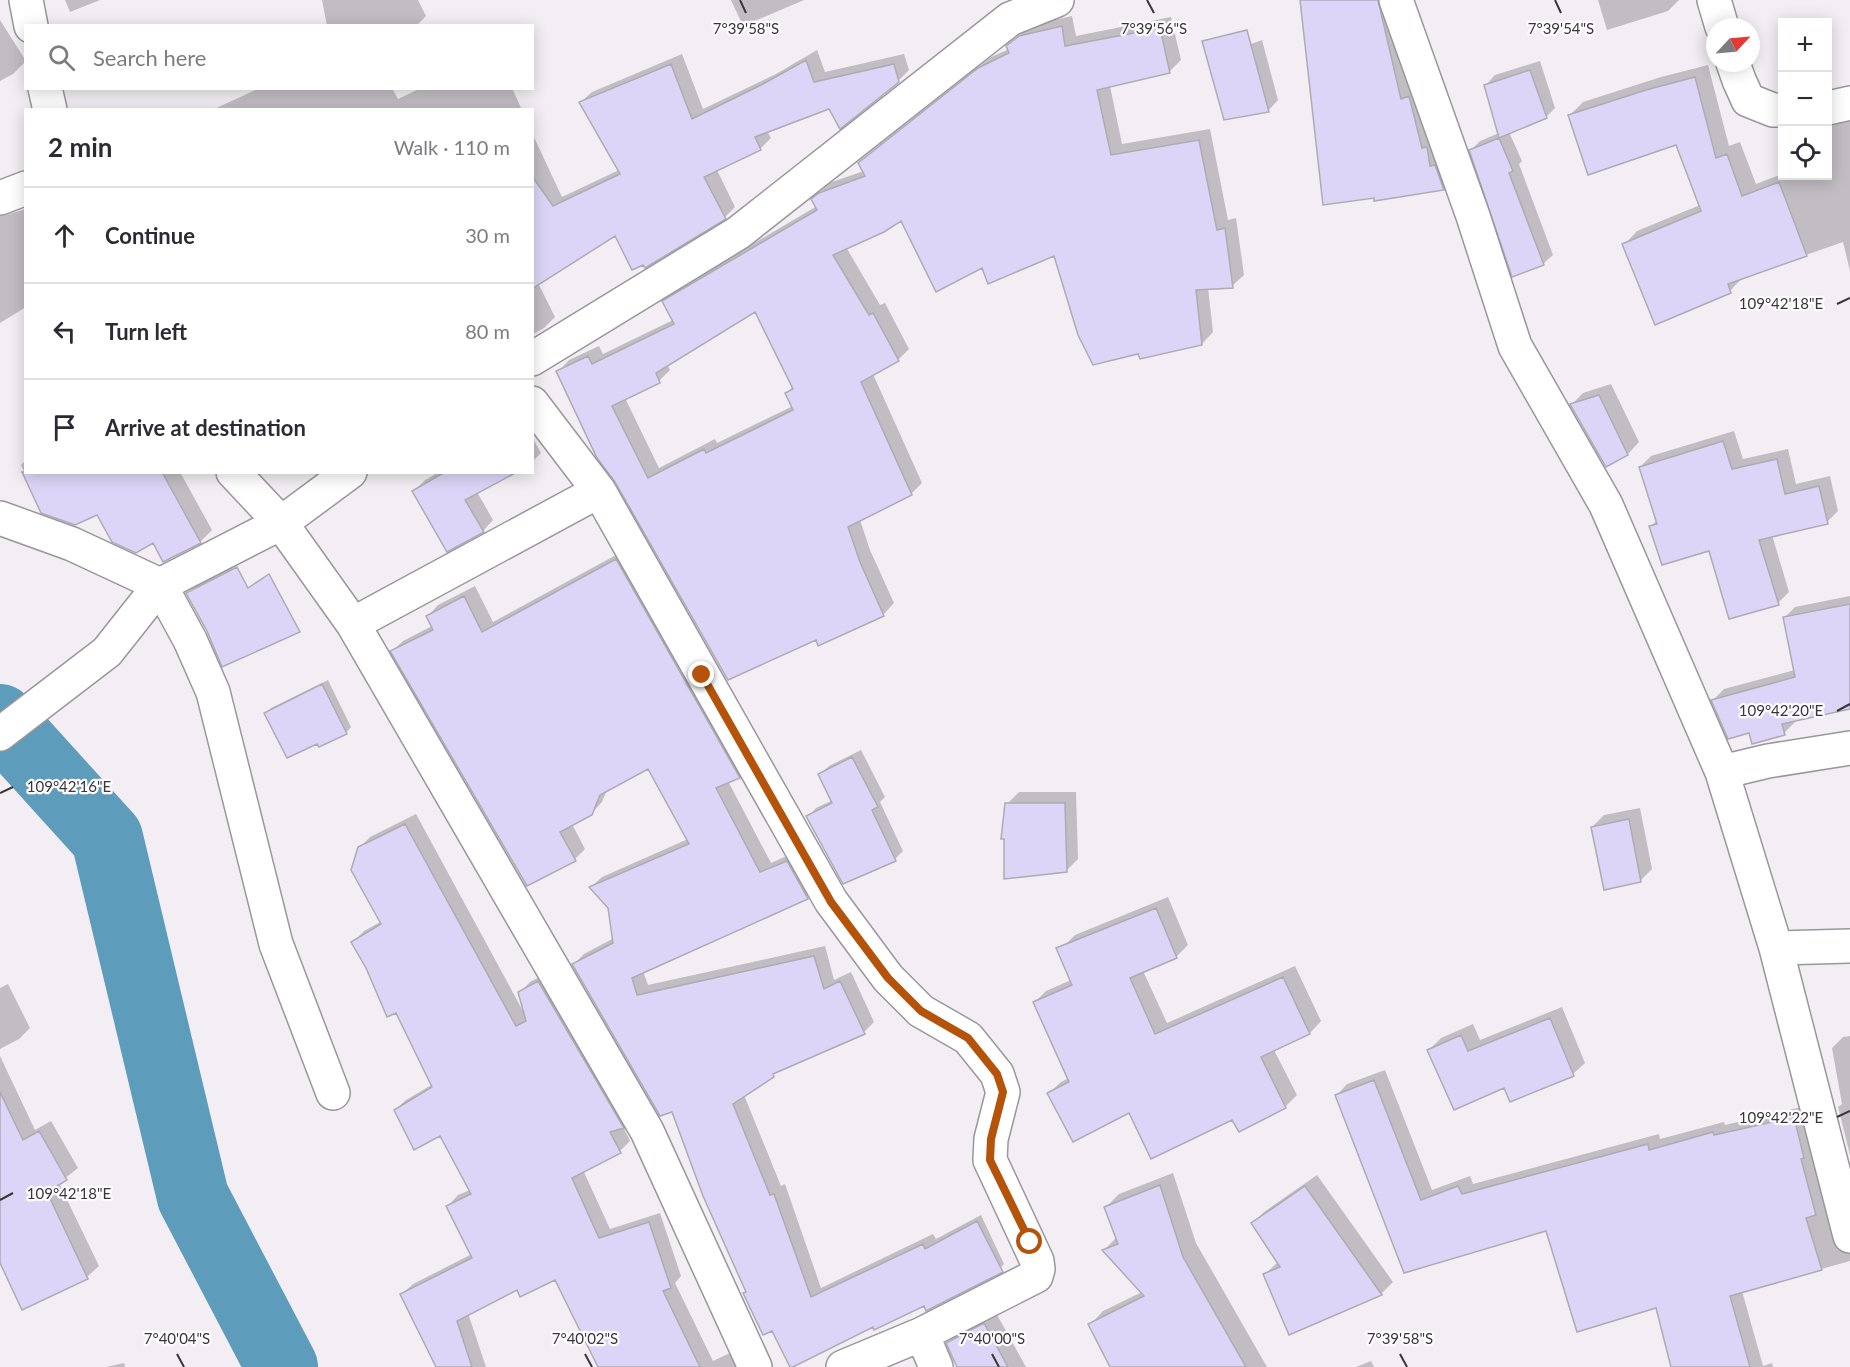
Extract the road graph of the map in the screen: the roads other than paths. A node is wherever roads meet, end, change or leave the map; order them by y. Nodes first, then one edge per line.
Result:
1 (26, 0) edge
2 (1057, 0) edge
3 (1396, 0) edge
4 (1714, 0) edge
5 (1719, 18) edge
6 (31, 24) edge
7 (1736, 72) edge
8 (45, 90) edge
9 (1850, 102) edge
10 (1832, 107) edge
11 (50, 108) edge
12 (1778, 110) edge
13 (24, 189) edge
14 (0, 198) edge
15 (534, 358) edge
16 (534, 406) edge
17 (235, 474) edge
18 (347, 474) edge
19 (599, 491) junction
20 (0, 518) edge
21 (281, 523) junction
22 (160, 585) junction
23 (353, 624) junction
24 (0, 734) edge
25 (1850, 748) edge
26 (1722, 772) junction
27 (1850, 946) edge
28 (1776, 948) junction
29 (333, 1093) dead end
30 (1850, 1236) edge
31 (922, 1334) junction
32 (754, 1367) edge
33 (843, 1367) edge
34 (936, 1367) edge

1 - 6 street
2 - 15 street
3 - 26 street
4 - 5 street
7 - 12 street
8 - 11 street
9 - 10 street
13 - 14 street
16 - 19 street
17 - 21 street
18 - 21 street
19 - 23 street
19 - 31 street
20 - 22 street
21 - 22 street
21 - 23 street
22 - 24 street
22 - 29 street
23 - 32 street
25 - 26 street
26 - 28 street
27 - 28 street
28 - 30 street
31 - 33 street
31 - 34 street

